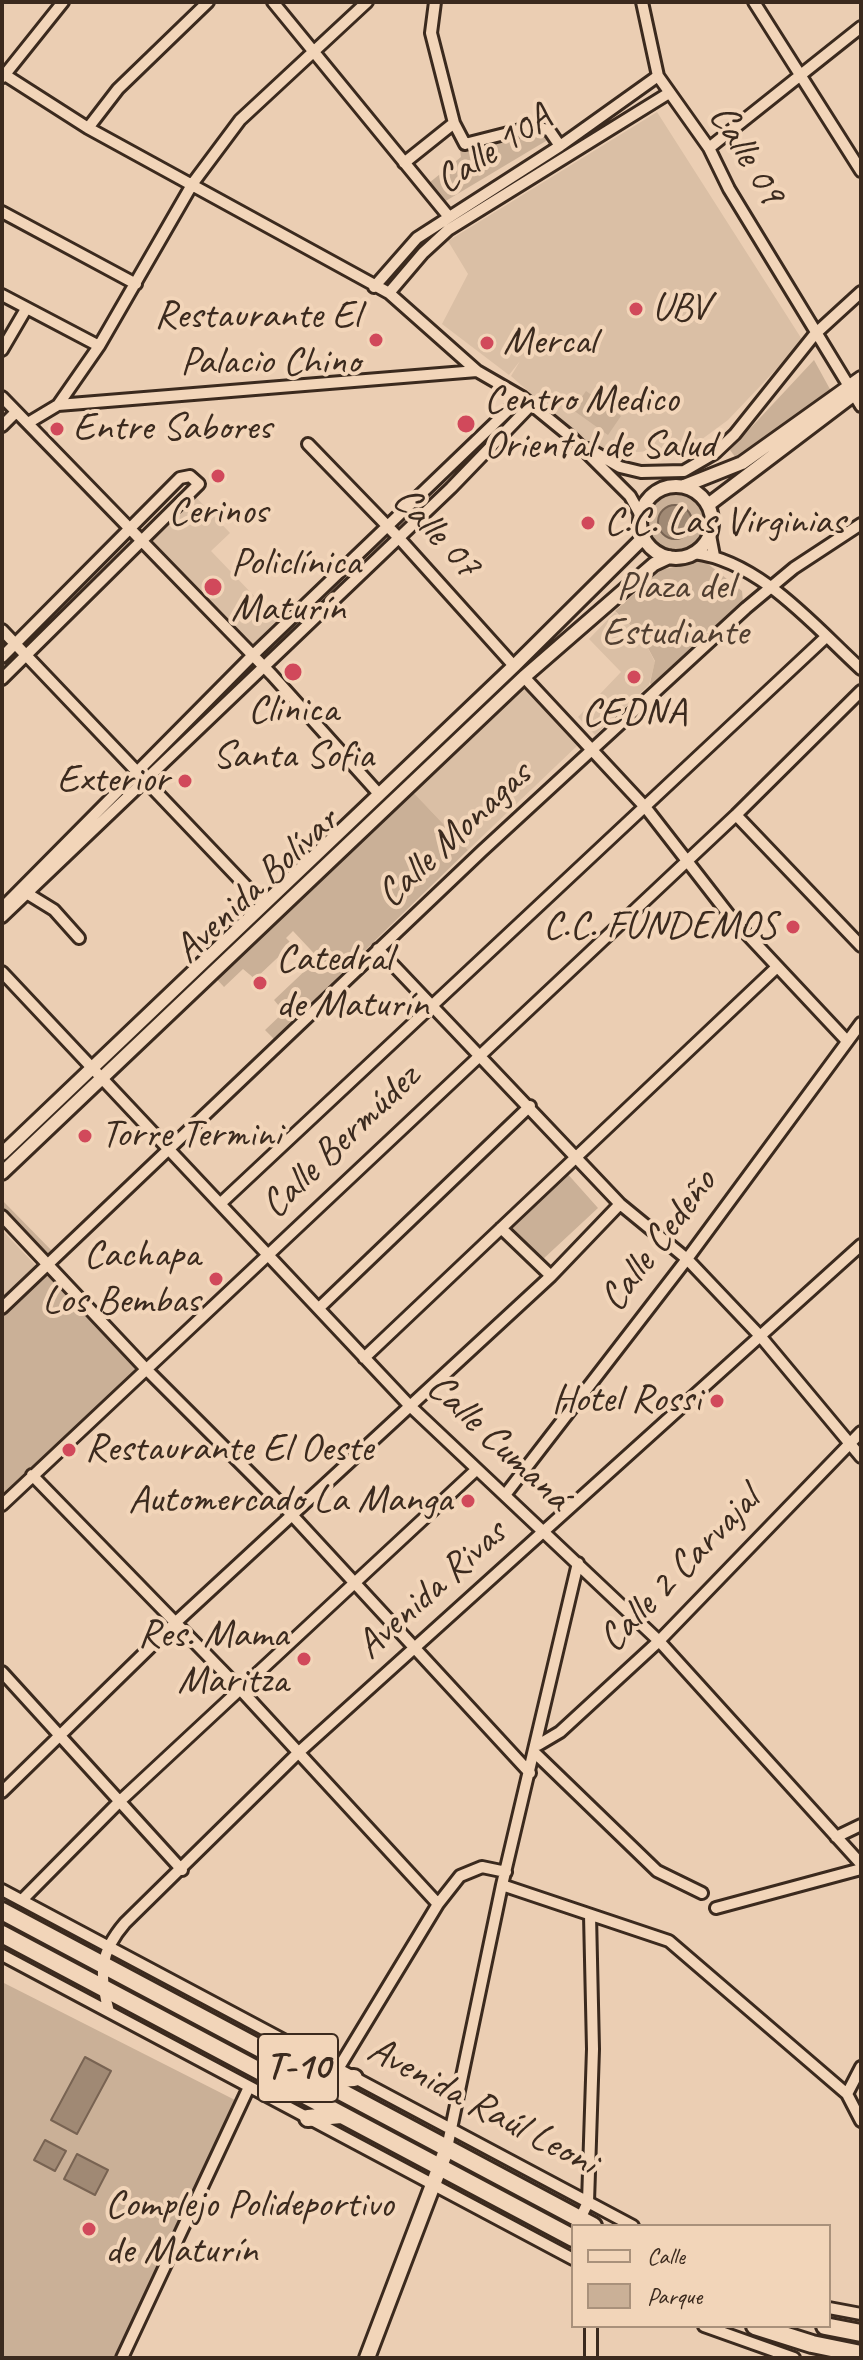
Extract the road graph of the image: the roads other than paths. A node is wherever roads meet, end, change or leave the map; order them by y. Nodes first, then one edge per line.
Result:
1 (63, 2) edge
2 (208, 2) edge
3 (273, 2) edge
4 (367, 2) edge
5 (435, 2) edge
6 (642, 2) edge
7 (754, 2) edge
8 (861, 27) edge
9 (315, 54) junction
10 (3, 75) edge
11 (801, 75) junction
12 (658, 76) junction
13 (669, 93) junction
14 (454, 123) junction
15 (88, 128) junction
16 (560, 146) junction
17 (709, 148) junction
18 (404, 163) junction
19 (861, 171) edge
20 (193, 183) junction
21 (2, 212) edge
22 (449, 217) junction
23 (136, 284) junction
24 (374, 287) junction
25 (861, 292) edge
26 (389, 293) junction
27 (2, 295) edge
28 (26, 309) junction
29 (815, 334) junction
30 (99, 346) junction
31 (2, 350) edge
32 (477, 371) junction
33 (861, 378) edge
34 (854, 390) edge
35 (3, 401) edge
36 (526, 401) junction
37 (58, 405) junction
38 (861, 406) edge
39 (16, 412) junction
40 (28, 423) junction
41 (2, 426) edge
42 (571, 437) junction
43 (308, 444) dead end
44 (684, 486) junction
45 (708, 505) junction
46 (640, 514) junction
47 (861, 524) edge
48 (131, 527) junction
49 (388, 527) junction
50 (710, 535) junction
51 (398, 537) junction
52 (643, 538) junction
53 (144, 541) junction
54 (694, 553) junction
55 (714, 556) junction
56 (669, 557) junction
57 (770, 587) junction
58 (2, 630) edge
59 (826, 637) junction
60 (16, 644) junction
61 (253, 655) junction
62 (28, 656) junction
63 (2, 657) edge
64 (263, 665) junction
65 (514, 666) junction
66 (861, 669) edge
67 (524, 677) junction
68 (2, 679) edge
69 (861, 691) edge
70 (594, 752) junction
71 (137, 769) junction
72 (147, 780) junction
73 (379, 794) junction
74 (646, 808) junction
75 (736, 815) junction
76 (686, 858) junction
77 (28, 894) junction
78 (263, 904) junction
79 (2, 908) edge
80 (2, 917) edge
81 (79, 938) dead end
82 (861, 946) edge
83 (378, 949) junction
84 (777, 967) junction
85 (2, 972) edge
86 (430, 1004) junction
87 (861, 1023) edge
88 (847, 1041) junction
89 (479, 1054) junction
90 (95, 1074) junction
91 (530, 1106) junction
92 (169, 1150) junction
93 (2, 1154) edge
94 (575, 1157) junction
95 (2, 1173) edge
96 (221, 1203) junction
97 (620, 1204) junction
98 (2, 1216) edge
99 (501, 1228) junction
100 (861, 1245) edge
101 (269, 1255) junction
102 (687, 1259) junction
103 (49, 1264) junction
104 (551, 1276) junction
105 (2, 1308) edge
106 (319, 1308) junction
107 (761, 1337) junction
108 (364, 1358) junction
109 (145, 1368) junction
110 (409, 1405) junction
111 (861, 1432) edge
112 (848, 1445) junction
113 (861, 1457) edge
114 (476, 1470) junction
115 (32, 1475) junction
116 (505, 1495) junction
117 (2, 1505) edge
118 (292, 1515) junction
119 (545, 1531) junction
120 (578, 1563) junction
121 (354, 1581) junction
122 (175, 1623) junction
123 (659, 1641) junction
124 (417, 1648) junction
125 (2, 1672) edge
126 (240, 1689) junction
127 (59, 1734) junction
128 (537, 1750) junction
129 (299, 1752) junction
130 (530, 1773) junction
131 (2, 1792) edge
132 (120, 1801) junction
133 (861, 1825) edge
134 (836, 1837) junction
135 (861, 1866) edge
136 (182, 1870) junction
137 (506, 1872) junction
138 (502, 1885) junction
139 (2, 1890) edge
140 (702, 1893) dead end
141 (22, 1900) junction
142 (438, 1904) junction
143 (716, 1908) dead end
144 (2, 1911) edge
145 (590, 1915) junction
146 (2, 1934) edge
147 (106, 1945) junction
148 (2, 1955) edge
149 (104, 1965) junction
150 (103, 1988) junction
151 (109, 2012) junction
152 (861, 2067) edge
153 (338, 2069) junction
154 (354, 2078) junction
155 (319, 2080) junction
156 (249, 2087) junction
157 (847, 2094) junction
158 (341, 2115) junction
159 (308, 2118) junction
160 (861, 2121) edge
161 (451, 2129) junction
162 (447, 2148) junction
163 (441, 2168) junction
164 (434, 2186) junction
165 (588, 2202) junction
166 (587, 2222) edge
167 (629, 2224) edge
168 (571, 2237) edge
169 (571, 2258) edge
170 (831, 2308) edge
171 (861, 2314) edge
172 (831, 2327) edge
173 (591, 2328) edge
174 (710, 2328) edge
175 (761, 2328) edge
176 (861, 2333) edge
177 (861, 2354) edge
178 (122, 2358) edge
179 (367, 2358) edge
180 (591, 2358) edge
181 (794, 2358) edge

1 - 10 street
2 - 15 street
3 - 9 street
4 - 9 street
5 - 14 street
6 - 12 street, Calle 09
7 - 11 street
8 - 11 street
9 - 18 street
9 - 20 street
10 - 15 street
11 - 17 street
11 - 19 street
12 - 13 street, Calle 09
12 - 16 street, Calle 10A
13 - 17 street, Calle 09
13 - 26 street, Calle 10A
14 - 16 street
14 - 18 street
15 - 20 street
16 - 22 street, Calle 10A
17 - 29 street, Calle 09
18 - 22 street
20 - 23 street
20 - 24 street
21 - 23 street
22 - 24 street, Calle 10A
23 - 30 street
24 - 26 street
25 - 29 street
26 - 32 street
27 - 28 street
28 - 30 street
28 - 31 street
29 - 34 street, Calle 09
29 - 42 street
30 - 37 street
32 - 36 street
32 - 37 street
33 - 34 street
34 - 38 street, Calle 09
34 - 44 street
34 - 45 street
35 - 39 street
36 - 42 street
36 - 49 street
36 - 51 street
37 - 40 street
39 - 40 street
39 - 41 street
40 - 48 street
42 - 46 street
43 - 49 street, Calle 07
44 - 45 street
44 - 46 street
45 - 50 street
46 - 52 street
47 - 57 street, Calle Monagas
48 - 53 street
48 - 53 street
48 - 60 street
49 - 51 street, Calle 07
49 - 61 street
50 - 54 street
50 - 55 street
51 - 64 street
51 - 65 street, Calle 07
52 - 56 street
52 - 65 street, Avenida Bolívar
53 - 61 street
53 - 62 street
54 - 55 street
54 - 56 street
55 - 57 street
56 - 67 street, Avenida Bolívar
57 - 59 street
57 - 70 street, Calle Monagas
58 - 60 street
59 - 66 street
59 - 74 street
60 - 62 street
60 - 63 street
61 - 64 street
61 - 71 street
62 - 68 street
62 - 71 street
64 - 72 street
64 - 73 street
65 - 73 street, Avenida Bolívar
67 - 70 street
67 - 90 street, Avenida Bolívar
69 - 75 street, Calle Bermúdez
70 - 74 street
70 - 83 street, Calle Monagas
71 - 72 street
71 - 79 street
72 - 77 street
72 - 78 street
73 - 78 street, Avenida Bolívar
74 - 76 street
74 - 86 street
75 - 76 street, Calle Bermúdez
75 - 82 street
76 - 84 street
76 - 89 street, Calle Bermúdez
77 - 80 street
77 - 81 street
78 - 90 street, Avenida Bolívar
83 - 86 street
83 - 92 street, Calle Monagas
84 - 88 street
84 - 94 street
85 - 90 street, Calle Cumaná
86 - 89 street
86 - 96 street
87 - 88 street, Calle Cedeño
88 - 102 street, Calle Cedeño
89 - 91 street
89 - 101 street, Calle Bermúdez
90 - 92 street, Calle Cumaná
90 - 93 street, Avenida Bolívar
90 - 95 street, Avenida Bolívar
91 - 94 street
91 - 106 street
92 - 96 street, Calle Cumaná
92 - 103 street, Calle Monagas
94 - 97 street
94 - 99 street
96 - 101 street, Calle Cumaná
97 - 102 street
97 - 104 street
98 - 103 street
99 - 104 street
99 - 108 street
100 - 107 street, Avenida Rivas
101 - 106 street, Calle Cumaná
101 - 109 street, Calle Bermúdez
102 - 107 street
102 - 116 street, Calle Cedeño
103 - 105 street, Calle Monagas
103 - 109 street
104 - 110 street
106 - 108 street, Calle Cumaná
107 - 112 street
107 - 119 street, Avenida Rivas
108 - 110 street, Calle Cumaná
109 - 115 street, Calle Bermúdez
109 - 118 street
110 - 114 street, Calle Cumaná
110 - 118 street
111 - 112 street, Calle 2 Carvajal
112 - 113 street
112 - 123 street, Calle 2 Carvajal
114 - 116 street, Calle Cumaná
114 - 121 street
115 - 117 street, Calle Bermúdez
115 - 122 street
116 - 119 street, Calle Cumaná
118 - 121 street
118 - 122 street
119 - 120 street, Calle Cumaná
119 - 124 street, Avenida Rivas
120 - 123 street, Calle Cumaná
120 - 128 street
121 - 124 street
121 - 126 street
122 - 126 street
122 - 127 street
123 - 128 street, Calle 2 Carvajal
123 - 134 street, Calle Cumaná
124 - 129 street, Avenida Rivas
124 - 130 street
125 - 127 street
126 - 129 street
126 - 132 street
127 - 131 street
127 - 132 street
128 - 130 street
128 - 140 street
129 - 136 street, Avenida Rivas
129 - 142 street
130 - 137 street
132 - 136 street
132 - 141 street
133 - 134 street
134 - 135 street, Calle Cumaná
135 - 143 street
136 - 147 street, Avenida Rivas
137 - 138 street
137 - 142 street
138 - 145 street
138 - 161 street
139 - 141 street, Avenida Raúl Leoni
141 - 147 street, Avenida Raúl Leoni
142 - 153 street
144 - 149 highway, Avenida Raúl Leoni / T-10
145 - 157 street
145 - 165 street
146 - 150 highway, Avenida Raúl Leoni / T-10
147 - 149 street
147 - 153 street, Avenida Raúl Leoni
148 - 151 street
149 - 150 street
149 - 155 highway, Avenida Raúl Leoni / T-10
150 - 151 street
150 - 158 highway, Avenida Raúl Leoni / T-10
151 - 156 street
152 - 157 street
153 - 154 street, Avenida Raúl Leoni
154 - 155 highway, T-10
154 - 161 street, Avenida Raúl Leoni
155 - 162 highway, Avenida Raúl Leoni / T-10
156 - 159 street
156 - 178 street
157 - 160 street
158 - 159 highway, T-10
158 - 163 highway, Avenida Raúl Leoni / T-10
159 - 164 street
161 - 162 street
161 - 165 street, Avenida Raúl Leoni
162 - 163 main road
162 - 166 highway, Avenida Raúl Leoni / T-10
163 - 164 main road
163 - 168 highway, Avenida Raúl Leoni / T-10
164 - 169 street
164 - 179 main road
165 - 166 street
165 - 167 street, Avenida Raúl Leoni
170 - 171 street
172 - 176 highway
173 - 180 street
174 - 181 street
175 - 177 highway

